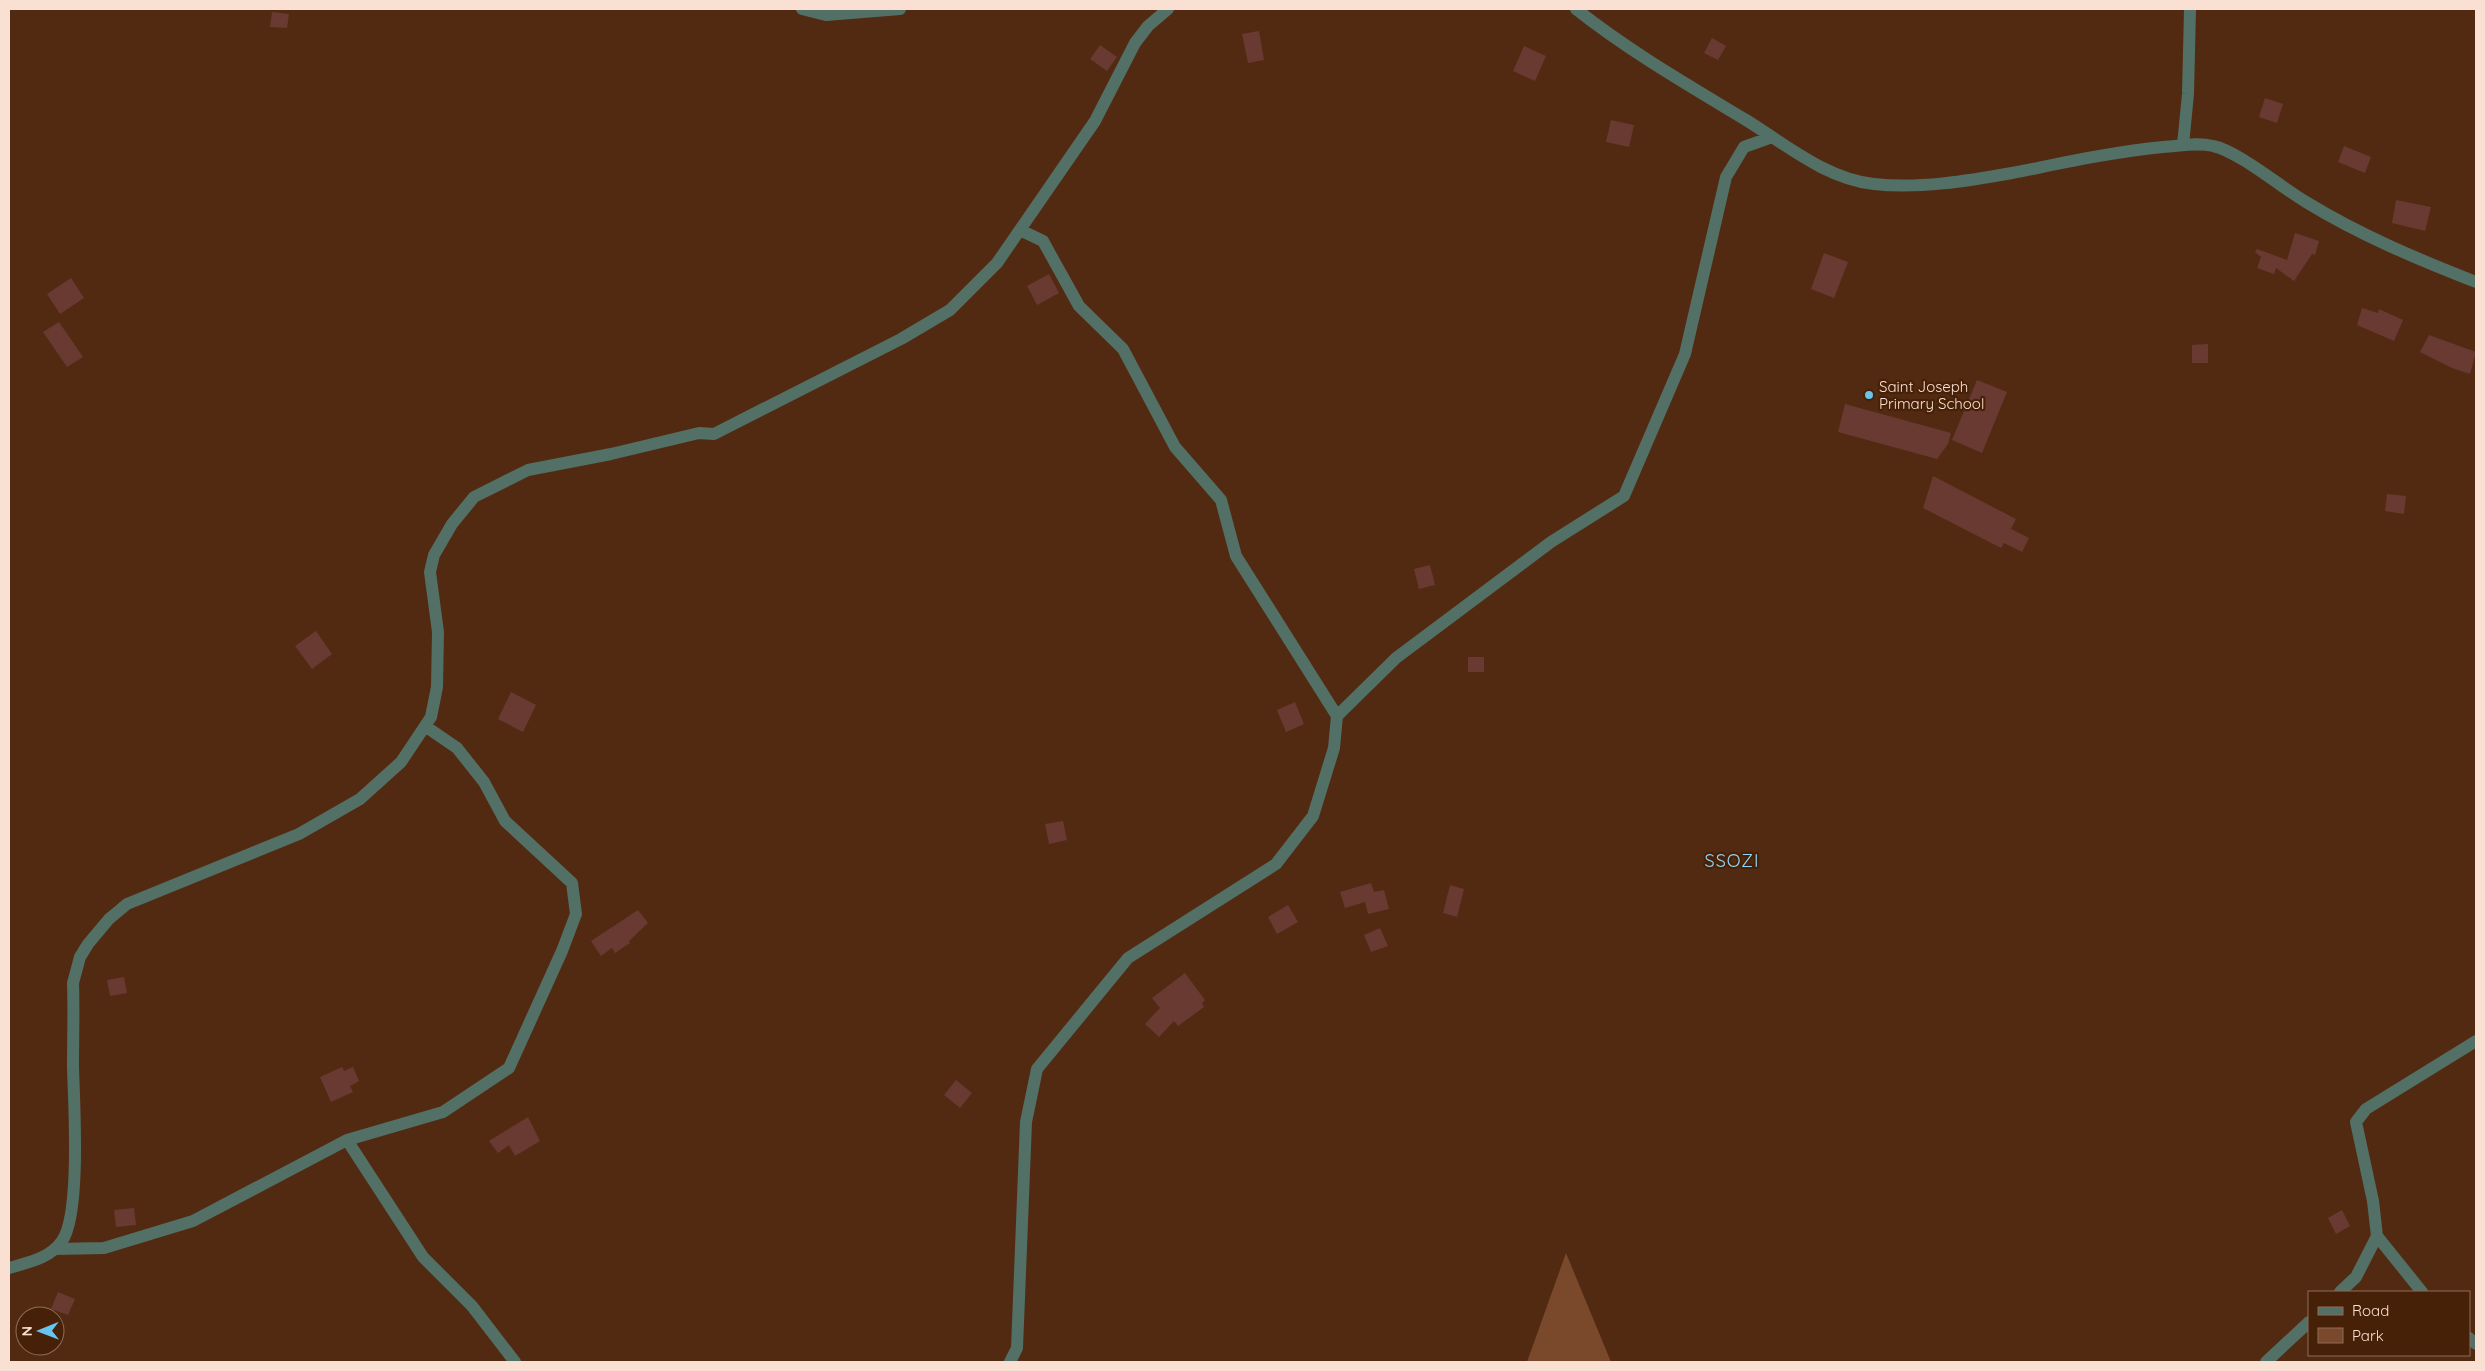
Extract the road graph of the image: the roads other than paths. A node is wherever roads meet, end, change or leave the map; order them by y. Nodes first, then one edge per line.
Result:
1 (802, 9) edge
2 (900, 9) edge
3 (1168, 9) edge
4 (1576, 9) edge
5 (2190, 9) edge
6 (1772, 137) junction
7 (2183, 146) junction
8 (1020, 230) junction
9 (2476, 282) edge
10 (1337, 716) junction
11 (425, 726) junction
12 (2476, 1041) edge
13 (348, 1140) junction
14 (2378, 1236) junction
15 (55, 1249) junction
16 (9, 1268) edge
17 (2341, 1291) edge
18 (2421, 1291) edge
19 (2308, 1323) edge
20 (516, 1362) edge
21 (1010, 1362) edge
22 (2266, 1362) edge

1 - 2 street
3 - 8 street
4 - 6 street
5 - 7 street
6 - 7 street
6 - 10 street
7 - 9 street
8 - 10 street
8 - 11 street
10 - 21 street
11 - 13 street
11 - 15 street
12 - 14 street
13 - 15 street
13 - 20 street
14 - 17 street
14 - 18 street
15 - 16 street
19 - 22 street

